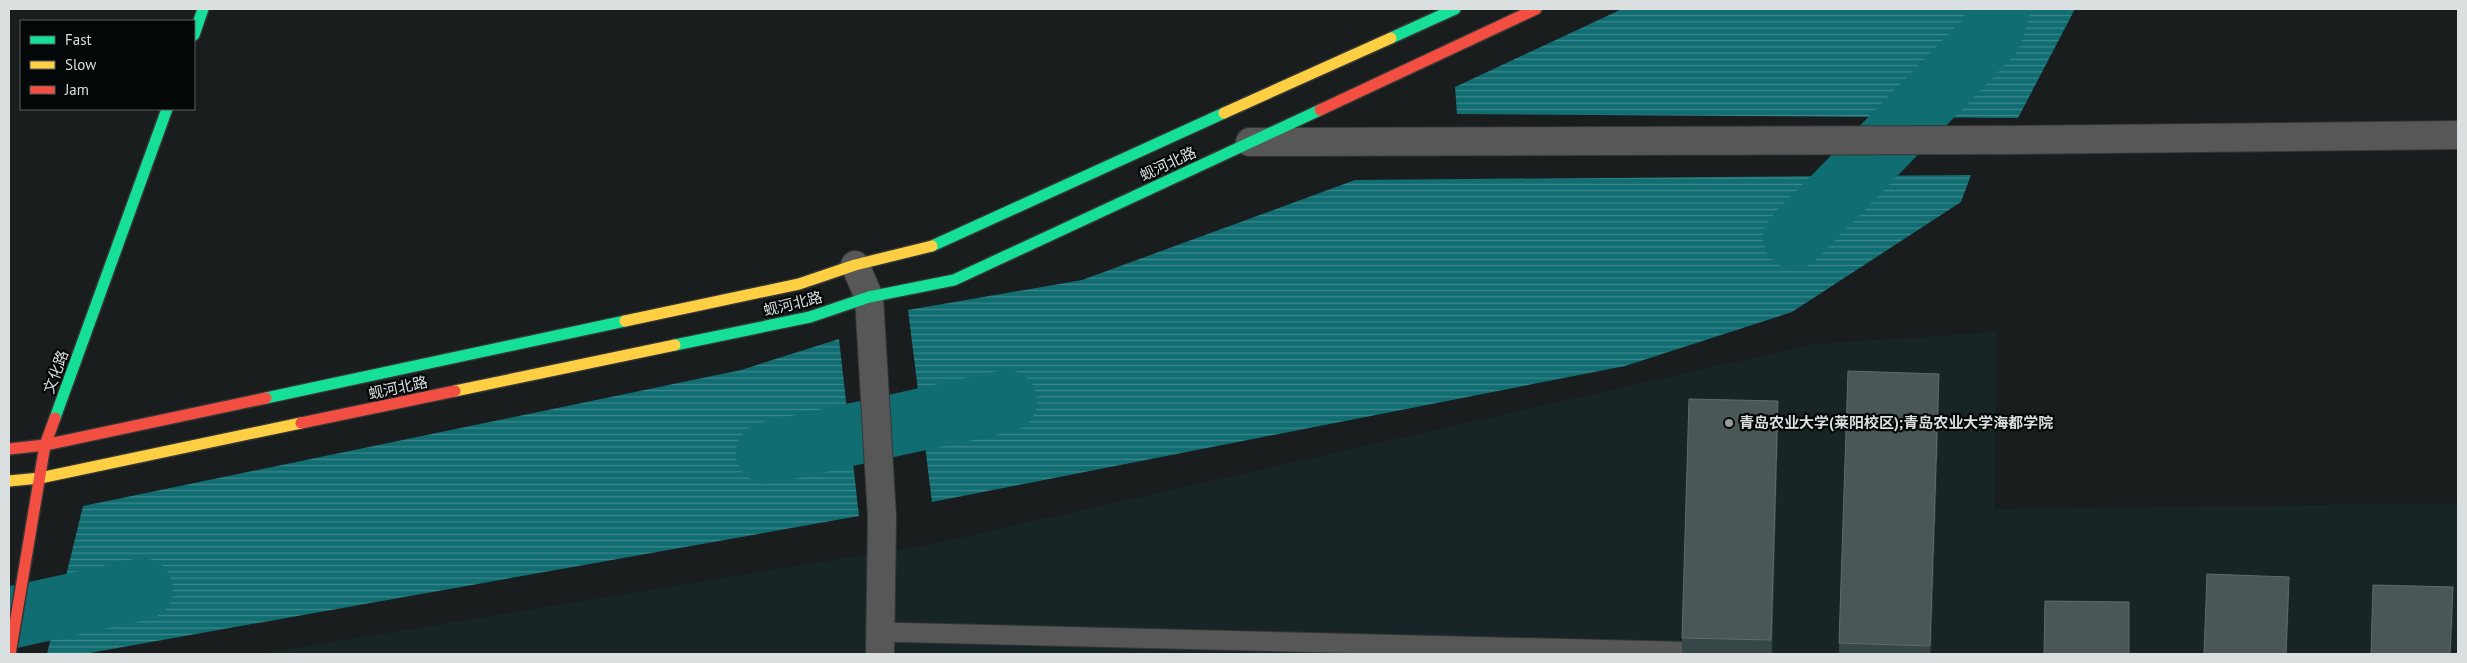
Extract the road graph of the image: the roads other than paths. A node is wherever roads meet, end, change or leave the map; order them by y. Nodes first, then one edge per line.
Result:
1 (203, 9) edge
2 (1455, 9) edge
3 (1536, 9) edge
4 (195, 32) edge
5 (167, 110) edge
6 (2458, 135) edge
7 (1250, 142) junction
8 (855, 265) junction
9 (868, 297) junction
10 (45, 445) junction
11 (9, 449) edge
12 (40, 478) junction
13 (9, 481) edge
14 (880, 643) edge
15 (1720, 652) edge
16 (10, 654) edge

1 - 4 main road
2 - 8 main road, 蚬河北路
3 - 7 main road, 蚬河北路
5 - 10 main road, 文化路
6 - 7 street
7 - 9 main road, 蚬河北路
8 - 9 street
8 - 10 main road, 蚬河北路
9 - 12 main road, 蚬河北路
9 - 14 street
10 - 11 main road, 蚬河北路
10 - 12 main road, 文化路
12 - 13 main road, 蚬河北路
12 - 16 main road, 文化路
14 - 15 lane

